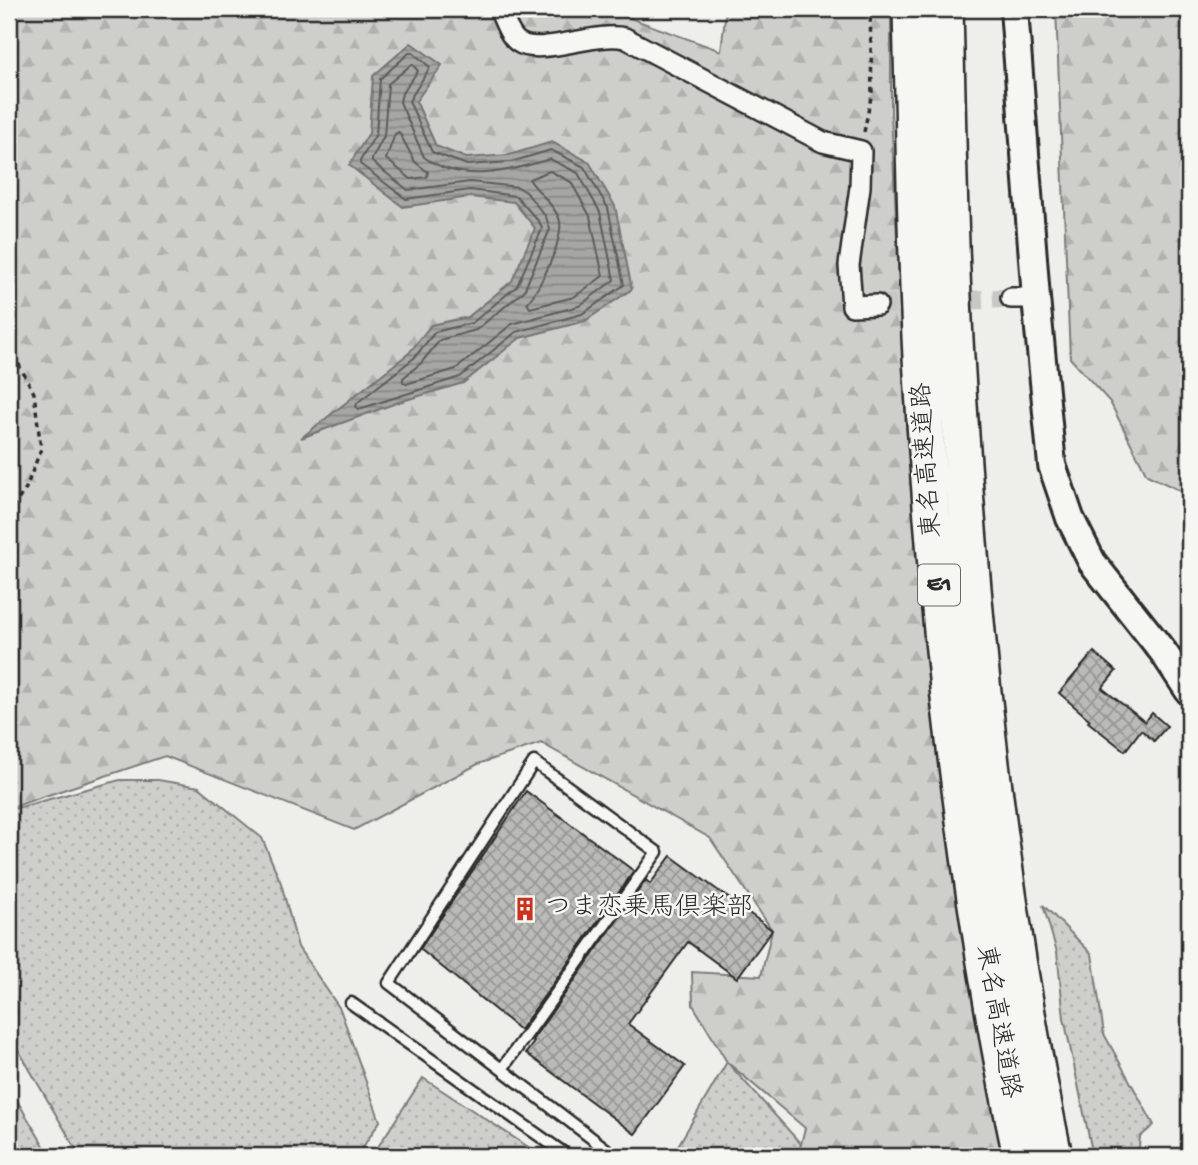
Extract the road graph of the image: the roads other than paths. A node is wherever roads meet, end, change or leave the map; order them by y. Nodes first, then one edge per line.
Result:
1 (499, 9) edge
2 (911, 9) edge
3 (945, 9) edge
4 (1014, 9) edge
5 (877, 305) tunnel mouth
6 (1189, 691) edge
7 (351, 1003) dead end
8 (502, 1069) junction
9 (568, 1156) edge
10 (615, 1156) edge
11 (1021, 1156) edge
12 (1054, 1156) edge

1 - 5 street
2 - 11 highway, 東名高速道路 / E1
3 - 12 highway, 東名高速道路 / E1
4 - 6 street
7 - 9 lane
8 - 8 lane
8 - 10 lane

